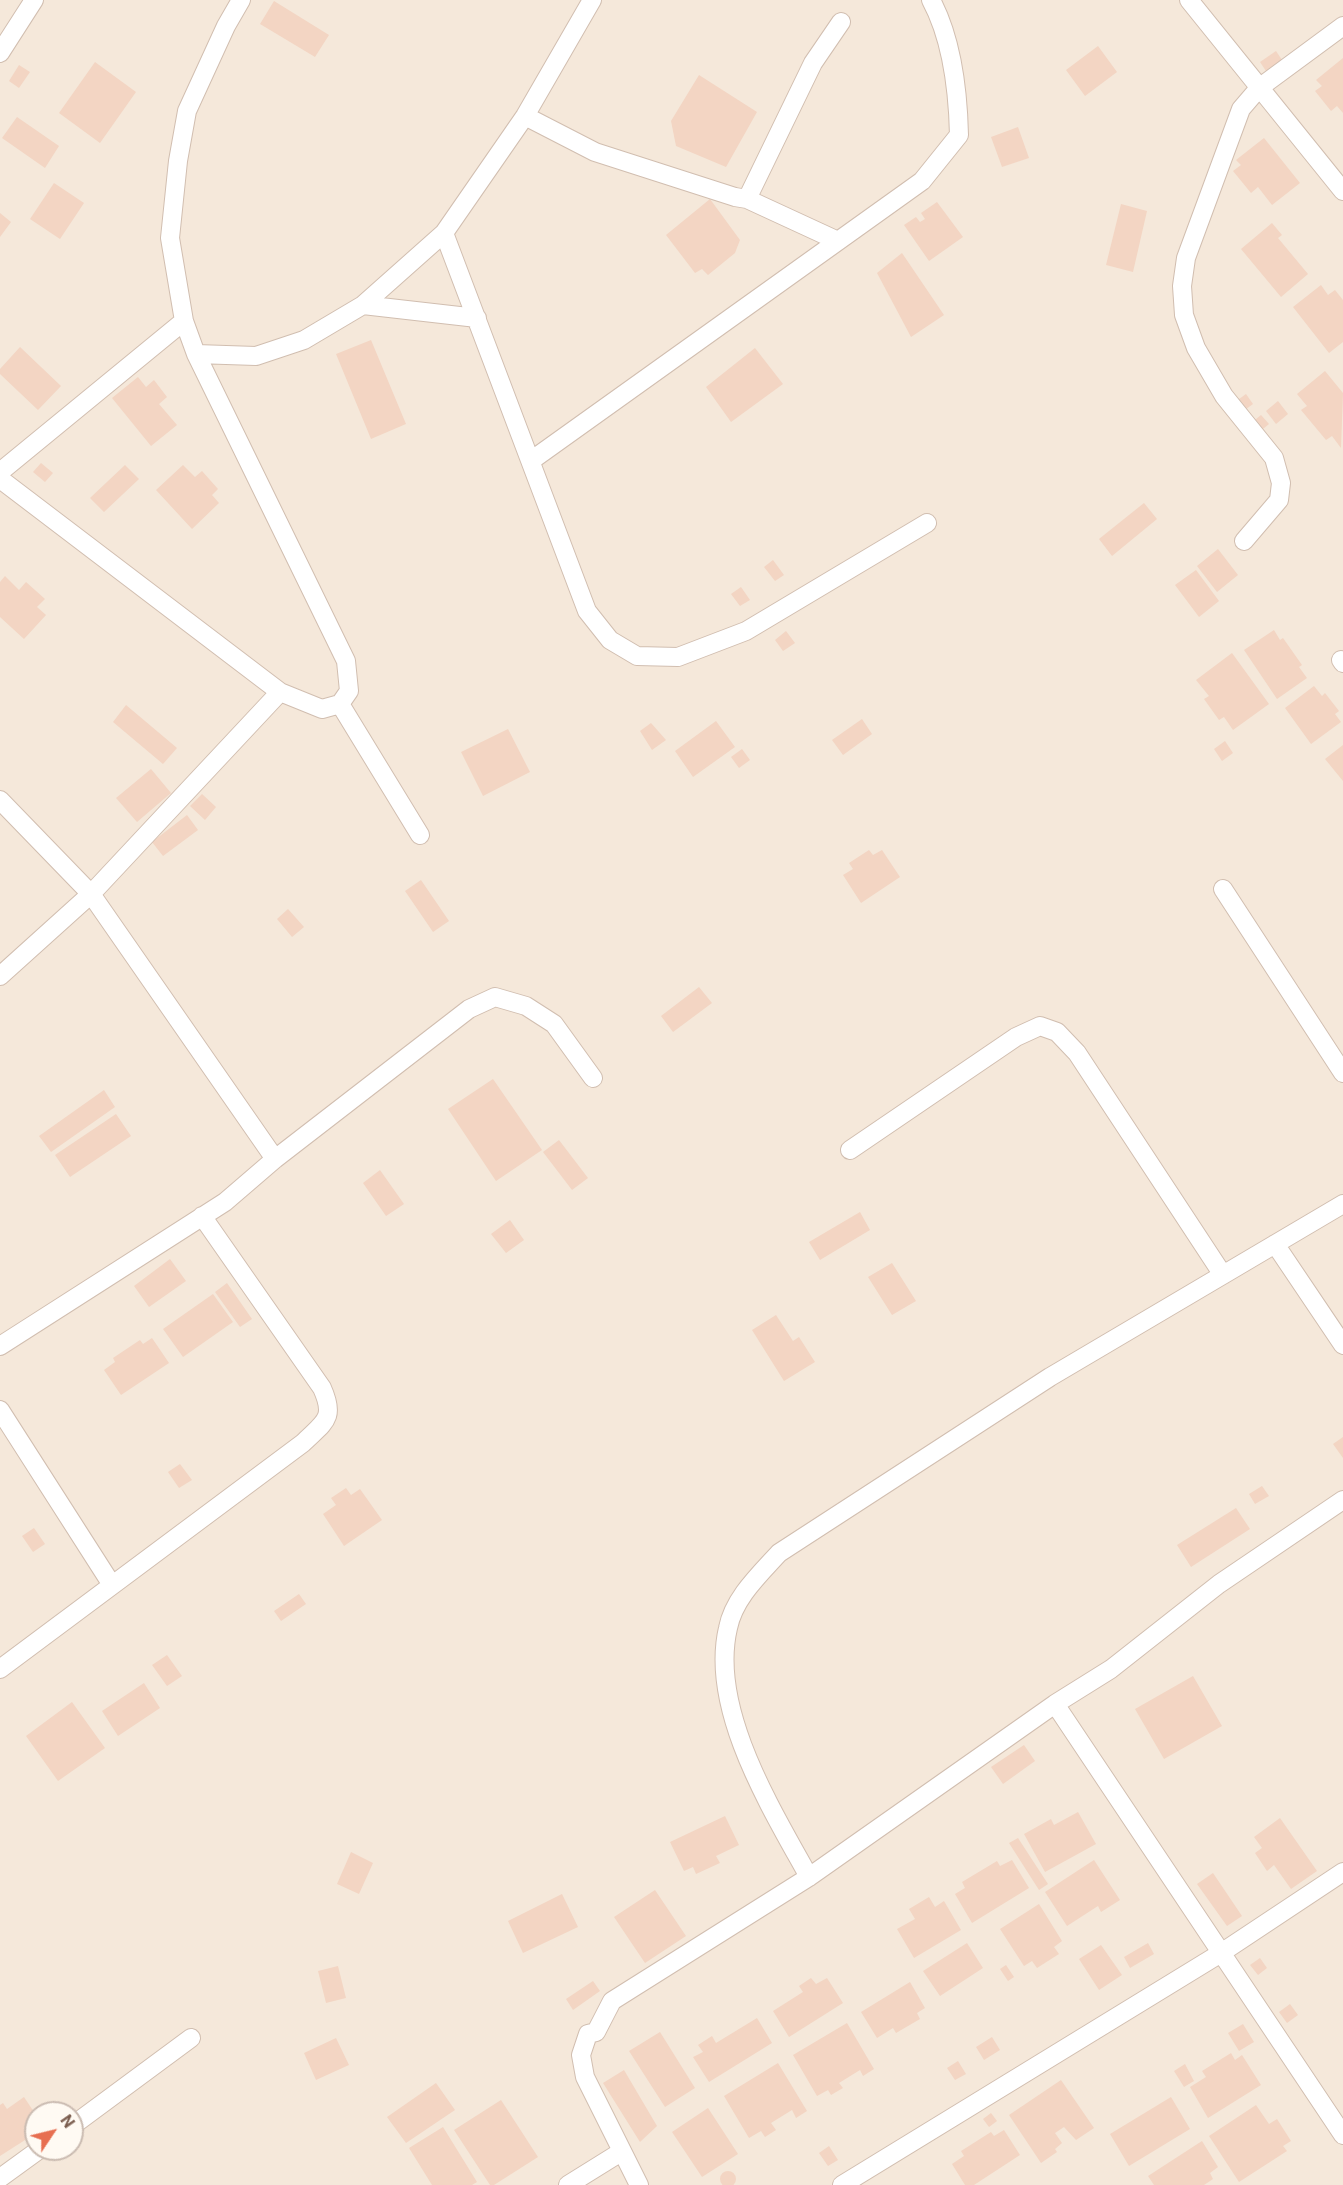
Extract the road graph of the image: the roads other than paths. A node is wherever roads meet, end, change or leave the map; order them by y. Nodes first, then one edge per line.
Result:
1 (34, 0) edge
2 (241, 0) edge
3 (592, 0) edge
4 (931, 0) edge
5 (1189, 0) edge
6 (841, 22) dead end
7 (1343, 26) edge
8 (0, 53) edge
9 (1259, 88) junction
10 (525, 116) junction
11 (1343, 191) edge
12 (747, 199) junction
13 (444, 233) junction
14 (838, 241) junction
15 (363, 305) junction
16 (477, 318) junction
17 (184, 321) junction
18 (196, 354) junction
19 (532, 460) junction
20 (0, 472) edge
21 (0, 479) edge
22 (927, 523) dead end
23 (1244, 541) dead end
24 (280, 692) junction
25 (340, 705) junction
26 (0, 800) edge
27 (420, 835) dead end
28 (1223, 888) dead end
29 (91, 894) junction
30 (0, 976) edge
31 (1343, 1073) edge
32 (593, 1078) dead end
33 (850, 1150) dead end
34 (275, 1159) junction
35 (1343, 1204) edge
36 (202, 1216) junction
37 (1275, 1244) junction
38 (1223, 1275) junction
39 (1343, 1345) edge
40 (0, 1346) edge
41 (0, 1410) edge
42 (1343, 1500) edge
43 (112, 1585) junction
44 (0, 1669) edge
45 (1056, 1704) junction
46 (1343, 1872) edge
47 (809, 1877) junction
48 (1221, 1953) junction
49 (191, 2038) dead end
50 (84, 2117) edge
51 (1343, 2135) edge
52 (621, 2152) junction
53 (24, 2161) edge
54 (0, 2178) edge
55 (568, 2185) edge
56 (639, 2185) edge
57 (842, 2185) edge

1 - 8 street
2 - 17 street
3 - 10 street
4 - 14 street
5 - 9 street
6 - 12 street
7 - 9 street
9 - 11 street
9 - 23 street
10 - 12 street
10 - 13 street
12 - 14 street
13 - 15 street
13 - 16 street
14 - 19 street
15 - 16 street
15 - 18 street
16 - 19 street
17 - 18 street
17 - 20 street
18 - 25 street
19 - 22 street
21 - 24 street
24 - 25 street
24 - 29 street
25 - 27 street
26 - 29 street
28 - 31 street
29 - 30 street
29 - 34 street
32 - 34 street
33 - 38 street
34 - 36 street
35 - 37 street
36 - 40 street
36 - 43 street
37 - 38 street
37 - 39 street
38 - 47 street
41 - 43 street
42 - 45 street
43 - 44 street
45 - 47 street
45 - 48 street
46 - 48 street
47 - 52 street
48 - 51 street
48 - 57 street
49 - 50 street
52 - 55 street
52 - 56 street
53 - 54 street

